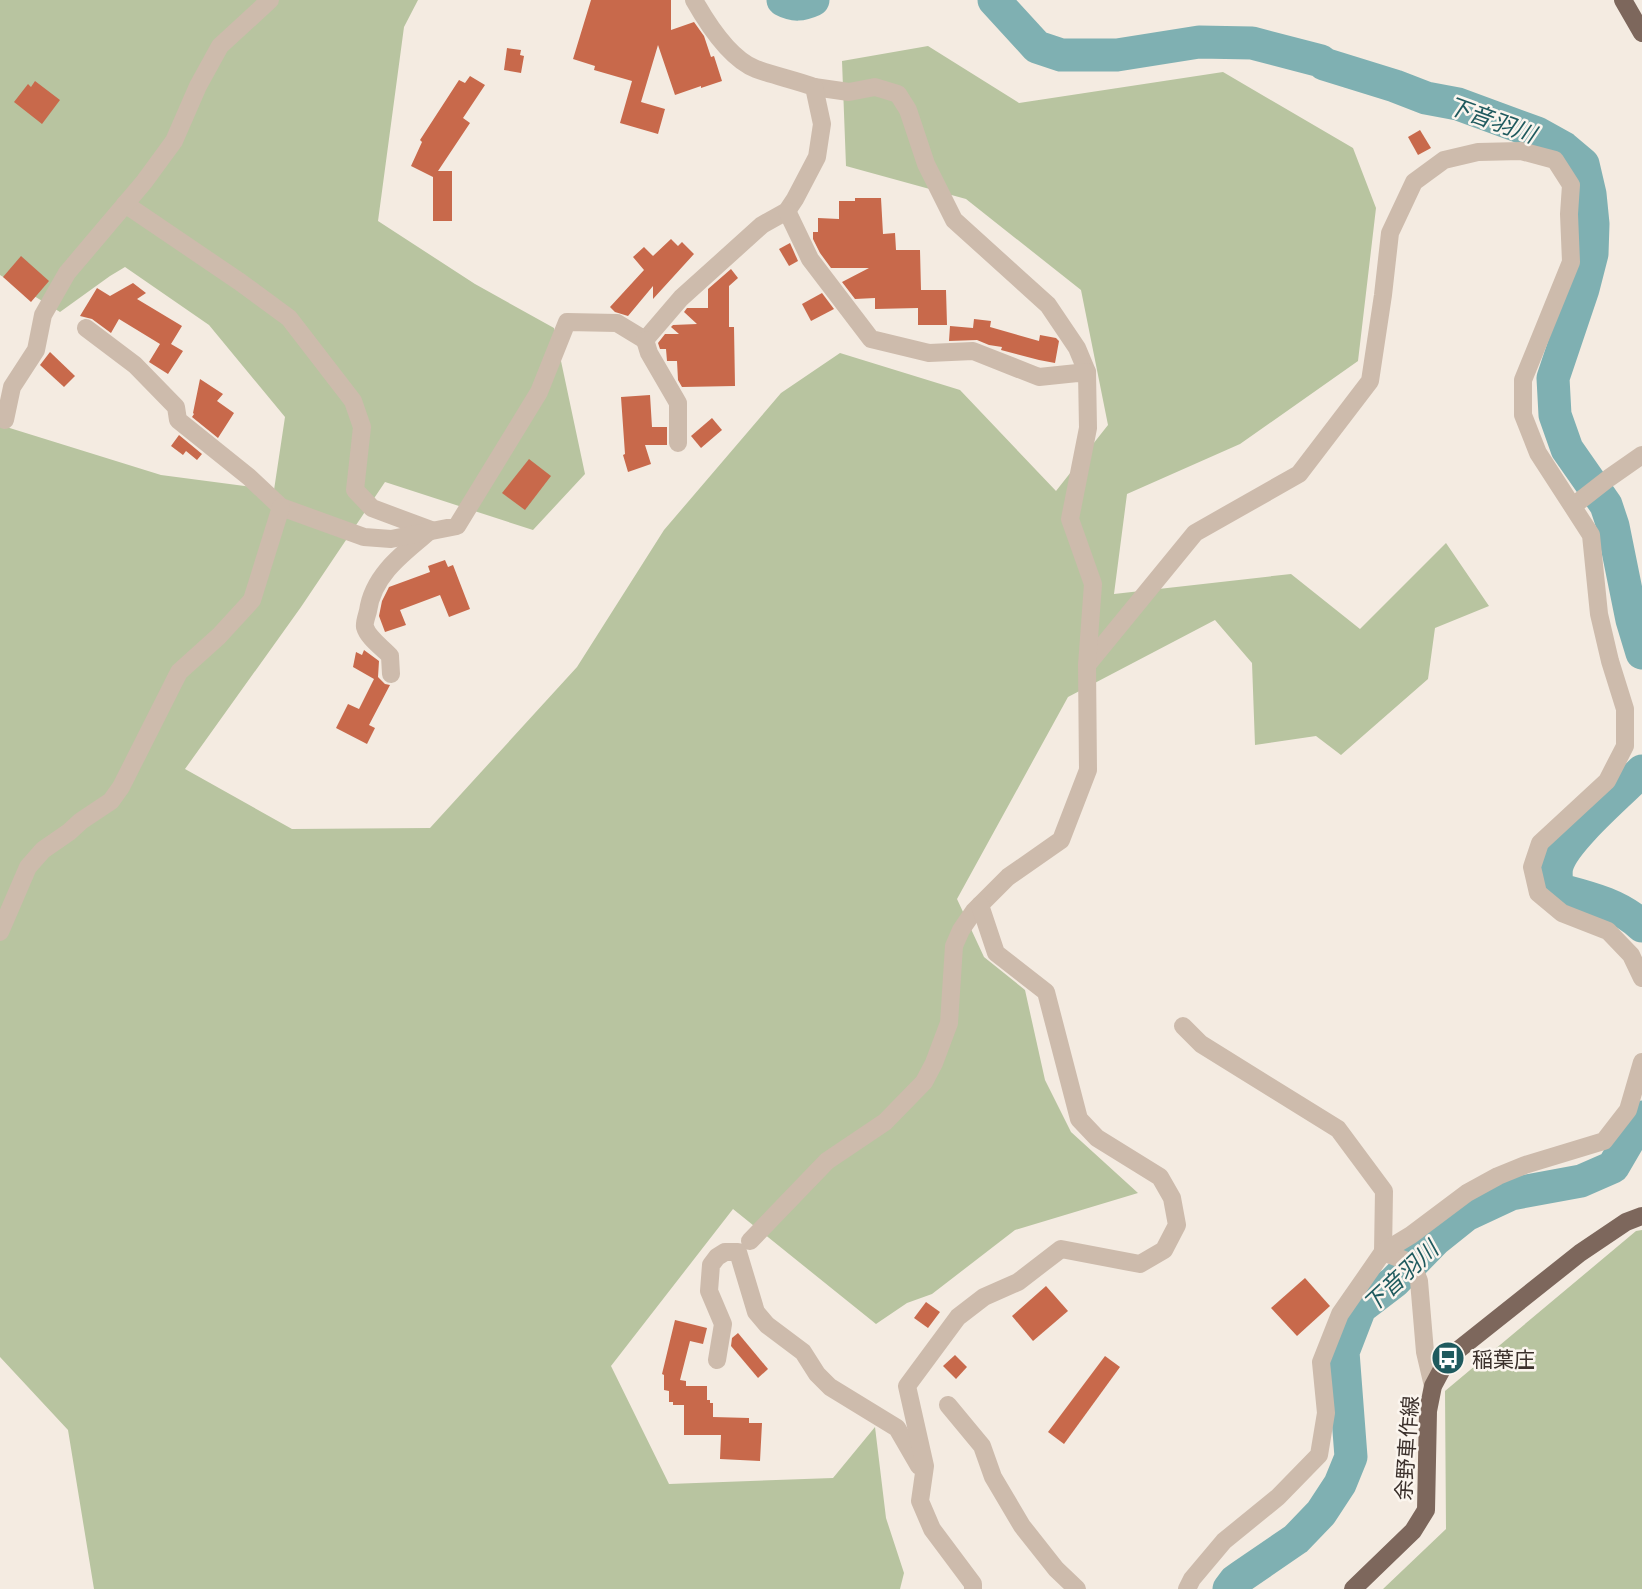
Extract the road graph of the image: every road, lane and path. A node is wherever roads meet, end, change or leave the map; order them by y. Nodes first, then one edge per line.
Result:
1 (270, 0) edge
2 (694, 0) edge
3 (1623, 0) edge
4 (1642, 33) edge
5 (814, 87) junction
6 (125, 204) junction
7 (787, 211) junction
8 (86, 328) dead end
9 (645, 340) junction
10 (1087, 372) junction
11 (5, 420) dead end
12 (678, 443) dead end
13 (1642, 455) edge
14 (1573, 506) junction
15 (281, 507) junction
16 (431, 530) junction
17 (1087, 666) junction
18 (391, 674) dead end
19 (981, 905) junction
20 (0, 932) edge
21 (1642, 978) edge
22 (1183, 1026) dead end
23 (1642, 1062) edge
24 (1642, 1216) edge
25 (750, 1241) dead end
26 (1383, 1252) junction
27 (716, 1360) dead end
28 (1433, 1386) junction
29 (948, 1405) dead end
30 (923, 1475) junction
31 (973, 1589) edge
32 (1077, 1589) edge
33 (1187, 1589) edge
34 (1353, 1589) edge

1 - 6 street
2 - 5 street
3 - 4 main road
5 - 7 street
5 - 10 street
6 - 11 street
6 - 16 street
7 - 9 street
7 - 10 street
8 - 15 street
9 - 12 street
9 - 16 street
10 - 17 street
13 - 14 street
14 - 17 street
14 - 21 street
15 - 16 street
15 - 20 street
16 - 18 street
17 - 19 street
19 - 25 street
19 - 30 street
22 - 26 street
23 - 26 street
24 - 28 main road, 余野車作線
26 - 28 street
26 - 33 street
27 - 30 street
28 - 34 main road, 余野車作線
29 - 32 street
30 - 31 street

